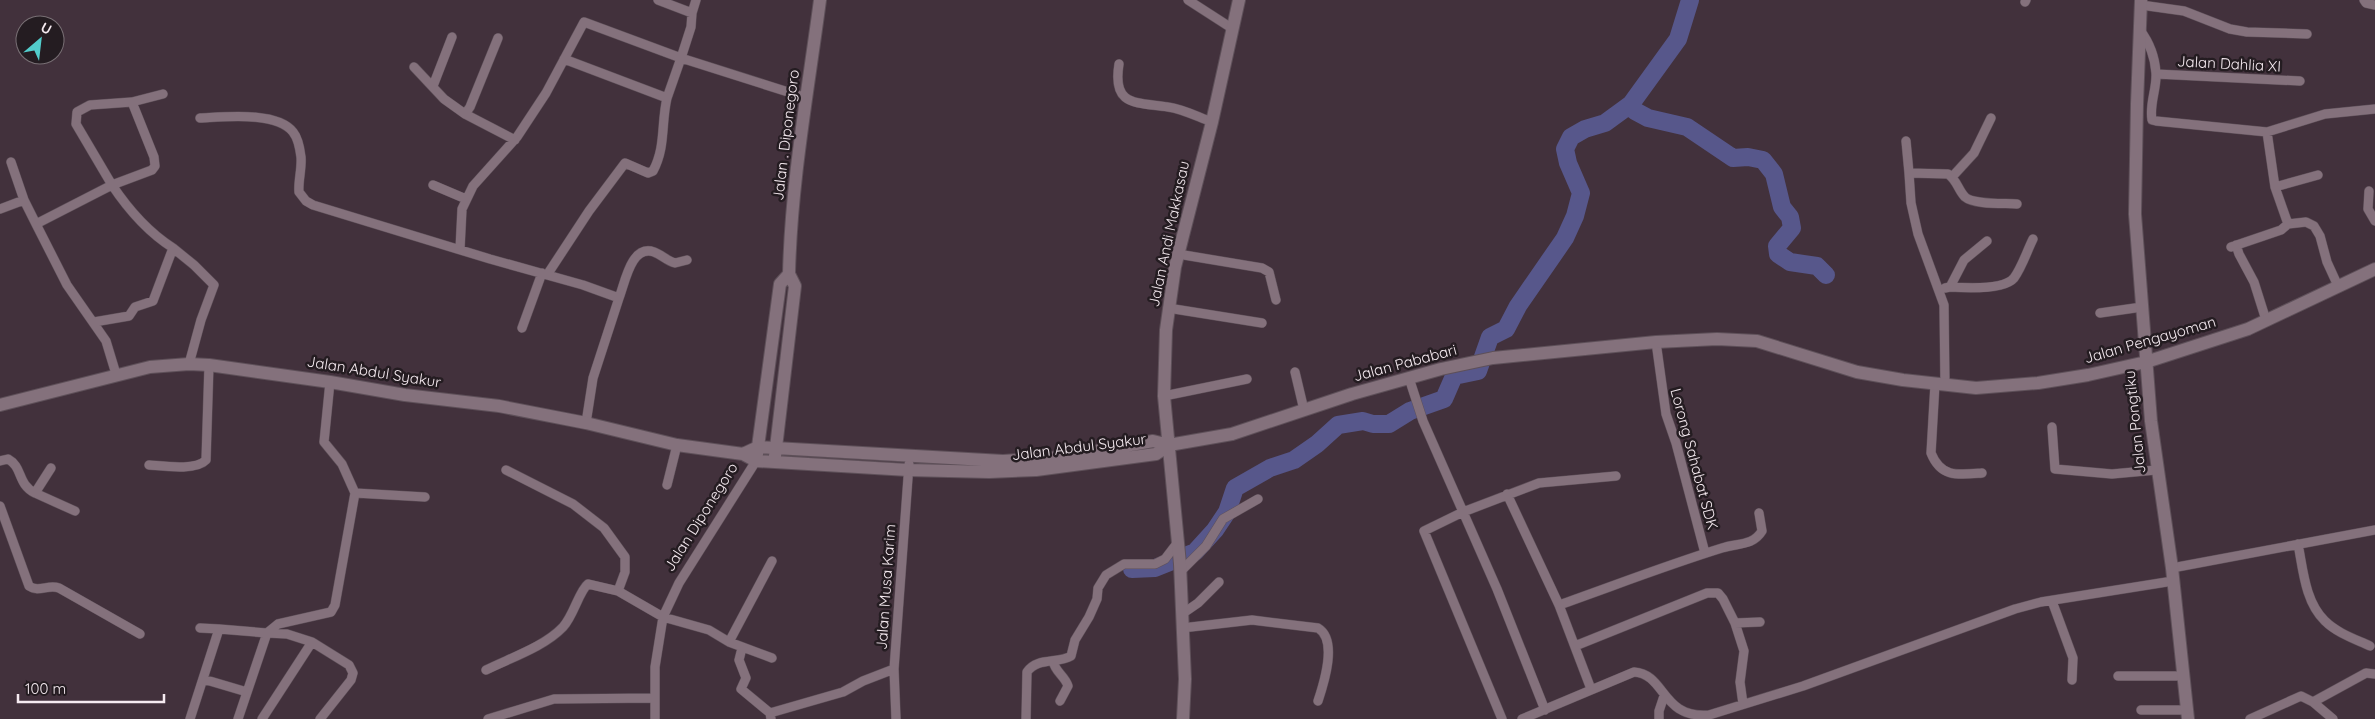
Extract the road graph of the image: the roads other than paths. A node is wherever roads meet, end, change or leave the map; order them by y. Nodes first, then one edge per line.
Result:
1 (658, 0) edge
2 (696, 0) edge
3 (820, 0) edge
4 (1188, 0) edge
5 (1239, 0) edge
6 (2364, 0) edge
7 (2141, 2) edge
8 (2375, 5) edge
9 (692, 12) junction
10 (1234, 30) junction
11 (2140, 30) junction
12 (2307, 34) dead end
13 (452, 37) dead end
14 (498, 38) dead end
15 (681, 58) junction
16 (564, 59) junction
17 (1119, 64) dead end
18 (414, 67) dead end
19 (2156, 74) junction
20 (2300, 81) dead end
21 (432, 86) junction
22 (163, 94) dead end
23 (667, 98) junction
24 (807, 98) junction
25 (132, 102) junction
26 (2375, 109) edge
27 (465, 114) junction
28 (200, 118) dead end
29 (1991, 118) dead end
30 (1212, 122) junction
31 (2267, 132) junction
32 (515, 140) junction
33 (1906, 141) dead end
34 (12, 162) dead end
35 (1909, 173) junction
36 (2318, 175) dead end
37 (1952, 177) junction
38 (112, 184) junction
39 (432, 185) dead end
40 (2275, 187) junction
41 (2369, 191) dead end
42 (466, 199) junction
43 (24, 200) junction
44 (2017, 204) dead end
45 (0, 209) edge
46 (2375, 220) edge
47 (36, 224) junction
48 (2288, 224) junction
49 (2033, 238) dead end
50 (1987, 241) dead end
51 (173, 248) junction
52 (460, 249) junction
53 (1178, 254) junction
54 (687, 260) dead end
55 (2375, 269) edge
56 (544, 274) junction
57 (788, 274) junction
58 (2338, 286) junction
59 (1950, 287) junction
60 (1938, 289) junction
61 (619, 298) junction
62 (1276, 300) dead end
63 (2142, 307) junction
64 (1168, 308) junction
65 (2100, 314) dead end
66 (2266, 320) junction
67 (94, 322) junction
68 (1262, 323) dead end
69 (522, 328) dead end
70 (1656, 342) junction
71 (2146, 362) junction
72 (189, 364) junction
73 (209, 365) junction
74 (1295, 372) dead end
75 (116, 374) junction
76 (1408, 378) junction
77 (1247, 379) dead end
78 (330, 382) junction
79 (1940, 384) junction
80 (1164, 396) junction
81 (0, 405) edge
82 (1304, 410) junction
83 (586, 423) junction
84 (2052, 427) dead end
85 (677, 445) junction
86 (1169, 446) junction
87 (758, 447) junction
88 (776, 448) junction
89 (743, 454) junction
90 (909, 457) junction
91 (0, 461) edge
92 (756, 461) junction
93 (774, 464) junction
94 (149, 465) dead end
95 (51, 468) dead end
96 (506, 470) dead end
97 (908, 470) junction
98 (2156, 470) junction
99 (1982, 473) dead end
100 (1616, 476) dead end
101 (667, 485) dead end
102 (355, 492) junction
103 (34, 493) junction
104 (1507, 494) junction
105 (425, 497) dead end
106 (1258, 499) dead end
107 (0, 506) edge
108 (75, 511) dead end
109 (1463, 512) junction
110 (1759, 513) dead end
111 (4, 528) edge
112 (2375, 530) edge
113 (2298, 544) junction
114 (1705, 553) junction
115 (1179, 557) junction
116 (772, 561) dead end
117 (2173, 575) junction
118 (1219, 582) dead end
119 (618, 591) junction
120 (2052, 601) junction
121 (1558, 605) junction
122 (1182, 614) junction
123 (663, 617) junction
124 (1760, 622) dead end
125 (1735, 623) junction
126 (200, 628) dead end
127 (1182, 628) junction
128 (219, 629) junction
129 (267, 633) junction
130 (140, 634) dead end
131 (312, 642) junction
132 (729, 642) junction
133 (1575, 646) junction
134 (2370, 646) dead end
135 (742, 648) junction
136 (772, 658) dead end
137 (1054, 665) junction
138 (894, 669) junction
139 (486, 670) dead end
140 (2375, 674) edge
141 (2118, 676) dead end
142 (2183, 676) junction
143 (203, 679) junction
144 (2072, 680) dead end
145 (1592, 689) junction
146 (248, 692) junction
147 (1664, 696) junction
148 (654, 698) junction
149 (1060, 701) dead end
150 (1318, 701) dead end
151 (2313, 702) junction
152 (1743, 704) junction
153 (1545, 710) junction
154 (2141, 710) dead end
155 (2187, 715) edge
156 (770, 716) edge
157 (190, 719) edge
158 (238, 719) edge
159 (262, 719) edge
160 (320, 719) edge
161 (488, 719) edge
162 (655, 719) edge
163 (896, 719) edge
164 (1026, 719) edge
165 (1183, 719) edge
166 (1502, 719) edge
167 (1522, 719) edge
168 (1659, 719) edge
169 (2250, 719) edge
170 (2334, 719) edge

1 - 9 street
2 - 9 street
3 - 24 street, Jalan . Diponegoro
4 - 10 street
5 - 10 street, Jalan Andi Makkasau
6 - 8 street
7 - 11 street, Jalan Pongtiku
7 - 12 street
9 - 15 street
10 - 30 street, Jalan Andi Makkasau
11 - 19 street
11 - 63 street, Jalan Pongtiku
13 - 21 street
14 - 27 street
15 - 16 street
15 - 23 street
15 - 24 street
16 - 23 street
16 - 32 street
17 - 30 street
18 - 21 street
19 - 20 street, Jalan Dahlia XI
19 - 31 street
21 - 27 street
22 - 25 street
23 - 56 street
24 - 57 street, Jalan . Diponegoro
25 - 38 street
25 - 38 street
26 - 31 street
27 - 32 street
28 - 52 street
29 - 37 street
30 - 53 street, Jalan Andi Makkasau
31 - 40 street
32 - 42 street
33 - 35 street
34 - 43 street
35 - 37 street
35 - 60 street
36 - 40 street
37 - 44 street
38 - 47 street
38 - 51 street
39 - 42 street
40 - 48 street
41 - 46 street
42 - 52 street
43 - 45 street
43 - 47 street
47 - 67 street
48 - 58 street
48 - 66 street
49 - 59 street
50 - 59 street
51 - 67 street
51 - 72 street
52 - 56 street
53 - 62 street
53 - 64 street, Jalan Andi Makkasau
54 - 61 street
55 - 58 street, Jalan Pengayoman
56 - 61 street
56 - 69 street
57 - 87 street, Jalan Diponegoro
57 - 88 street
58 - 66 street, Jalan Pengayoman
59 - 60 street
60 - 79 street
61 - 83 street
63 - 65 street
63 - 71 street, Jalan Pongtiku
64 - 68 street
64 - 80 street, Jalan Andi Makkasau
66 - 71 street, Jalan Pengayoman
67 - 75 street
70 - 76 street, Jalan Pababari
70 - 79 street, Jalan Pengayoman
70 - 114 street, Lorong Sahabat SDK
71 - 79 street, Jalan Pengayoman
71 - 98 street, Jalan Pongtiku
72 - 73 street, Jalan Abdul Syakur
72 - 75 street, Jalan Abdul Syakur
73 - 78 street, Jalan Abdul Syakur
73 - 94 street
74 - 82 street
75 - 81 street, Jalan Abdul Syakur
76 - 82 street, Jalan Pababari
76 - 109 street
77 - 80 street
78 - 83 street, Jalan Abdul Syakur
78 - 102 street
79 - 99 street
80 - 86 street, Jalan Andi Makkasau
82 - 86 street, Jalan Pababari
83 - 85 street, Jalan Abdul Syakur
84 - 98 street
85 - 89 street, Jalan Abdul Syakur
85 - 101 street
86 - 90 street, Jalan Abdul Syakur
86 - 97 street, Jalan Abdul Syakur
86 - 115 street, Jalan Andi Makkasau
87 - 88 street, Jalan Abdul Syakur
87 - 89 street, Jalan Abdul Syakur
87 - 92 street, Jalan Diponegoro
88 - 90 street, Jalan Abdul Syakur
88 - 93 street
89 - 92 street, Jalan Abdul Syakur
90 - 97 street, Jalan Musa Karim
91 - 103 street
92 - 93 street, Jalan Abdul Syakur
92 - 123 street, Jalan Diponegoro
93 - 97 street, Jalan Abdul Syakur
95 - 103 street
96 - 119 street
97 - 138 street, Jalan Musa Karim
98 - 117 street, Jalan Pongtiku
100 - 104 street
102 - 105 street
102 - 129 street
103 - 108 street
104 - 109 street
104 - 121 street
106 - 115 street
107 - 111 street
109 - 153 street
109 - 166 street
110 - 114 street
111 - 130 street
112 - 113 street
113 - 117 street
113 - 134 street
114 - 121 street
115 - 122 street, Jalan Andi Makkasau
115 - 137 street
116 - 132 street
117 - 120 street
117 - 142 street, Jalan Pongtiku
118 - 122 street
119 - 123 street
119 - 139 street
120 - 144 street
120 - 152 street
121 - 133 street
122 - 127 street, Jalan Andi Makkasau
123 - 132 street
123 - 148 street, Jalan Diponegoro
124 - 125 street
125 - 133 street
125 - 152 street
126 - 128 street
127 - 150 street
127 - 165 street, Jalan Andi Makkasau
128 - 129 street
128 - 143 street
129 - 131 street
129 - 146 street
131 - 159 street
131 - 160 street
132 - 135 street
133 - 145 street
135 - 136 street
135 - 156 street
137 - 149 street
137 - 164 street
138 - 156 street
138 - 163 street, Jalan Musa Karim
140 - 151 street
141 - 142 street
142 - 155 street, Jalan Pongtiku
143 - 146 street
143 - 157 street
145 - 147 street
145 - 153 street
146 - 158 street
147 - 152 street
147 - 168 street
148 - 161 street
148 - 162 street, Jalan Diponegoro
151 - 169 street
151 - 170 street
153 - 167 street
154 - 155 street

